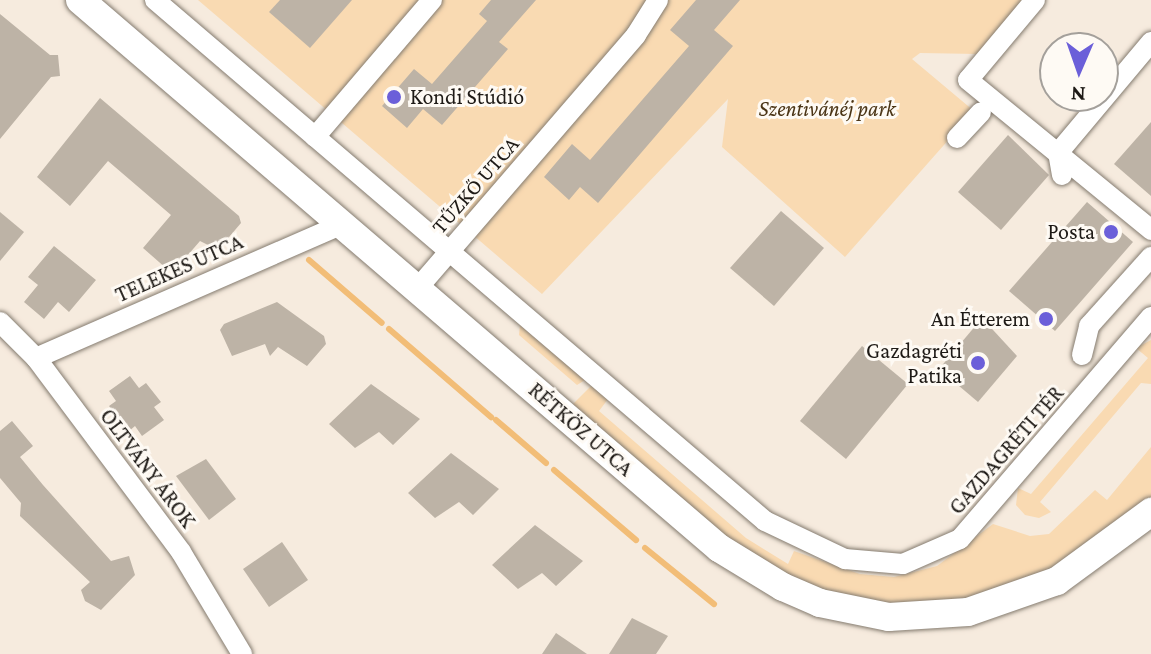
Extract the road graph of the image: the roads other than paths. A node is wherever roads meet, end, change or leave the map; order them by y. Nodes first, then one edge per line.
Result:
1 (80, 0) edge
2 (155, 0) edge
3 (432, 0) edge
4 (658, 0) edge
5 (1035, 0) edge
6 (1151, 42) edge
7 (981, 112) dead end
8 (315, 137) junction
9 (957, 138) dead end
10 (1058, 153) junction
11 (1062, 175) dead end
12 (343, 224) junction
13 (1151, 230) edge
14 (449, 252) junction
15 (1151, 257) edge
16 (417, 289) junction
17 (1151, 317) edge
18 (0, 322) edge
19 (1082, 355) dead end
20 (36, 358) junction
21 (1151, 512) edge
22 (242, 654) edge

1 - 12 street, RÉTKÖZ UTCA
2 - 8 street
3 - 8 street
4 - 14 street, TŰZKŐ UTCA
5 - 10 street
6 - 10 street
7 - 9 street
8 - 14 street
10 - 11 street
10 - 13 street
12 - 16 street, RÉTKÖZ UTCA
12 - 20 street, TELEKES UTCA
14 - 16 street, TŰZKŐ UTCA
14 - 17 street, GAZDAGRÉTI TÉR
15 - 19 street
16 - 21 street, RÉTKÖZ UTCA
18 - 20 street, OLTVÁNY ÁROK
20 - 22 street, OLTVÁNY ÁROK

